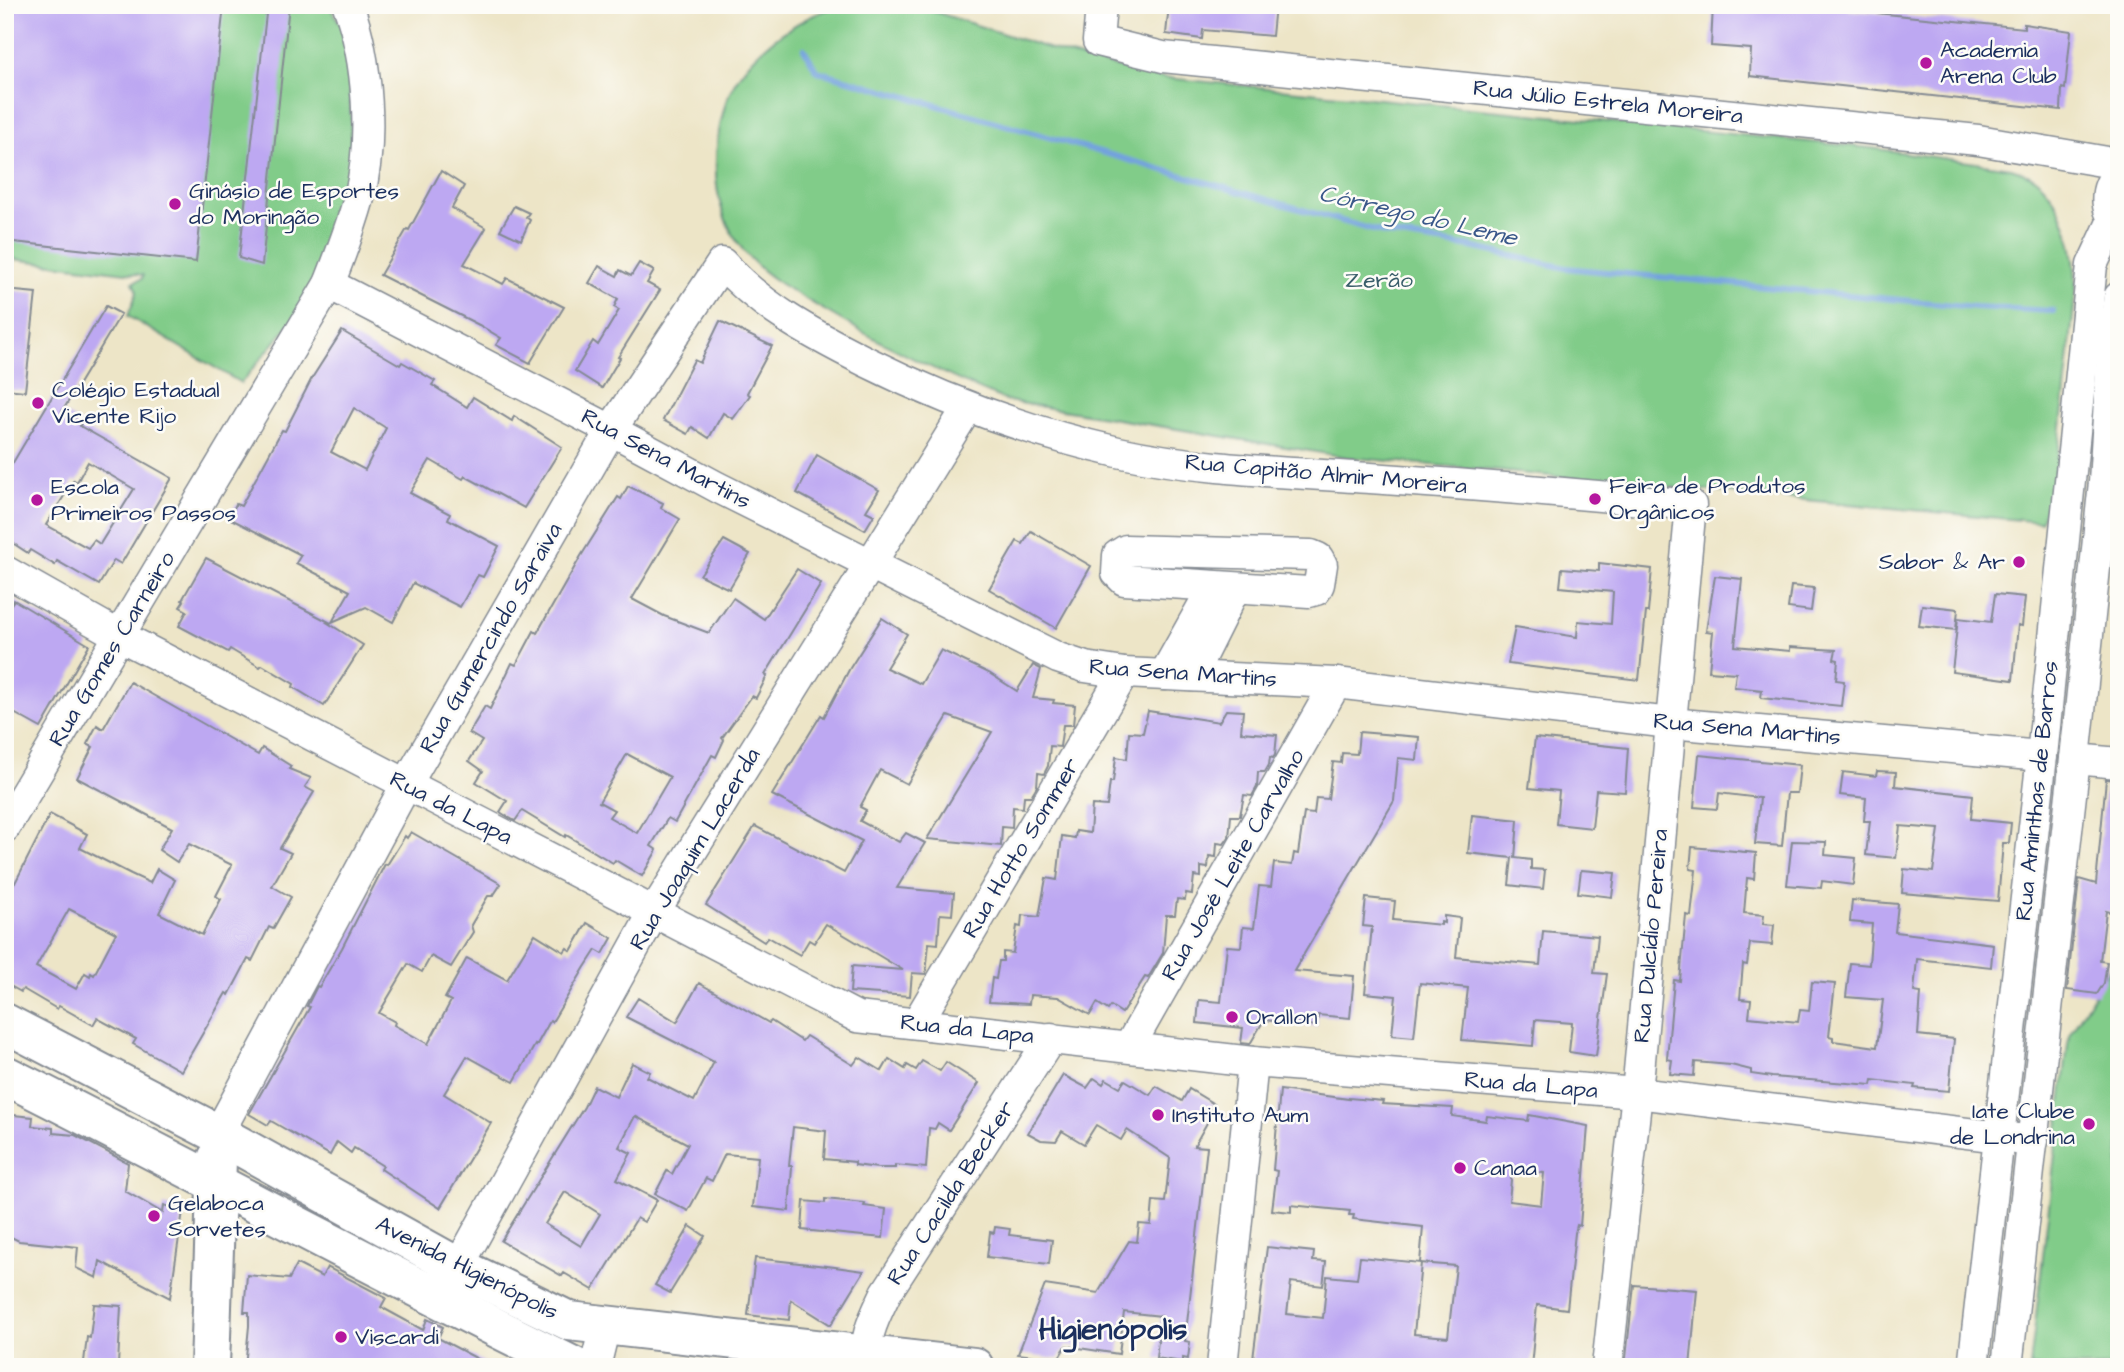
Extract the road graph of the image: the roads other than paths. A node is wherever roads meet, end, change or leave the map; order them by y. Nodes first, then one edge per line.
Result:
1 (348, 5) edge
2 (1101, 5) edge
3 (2119, 164) edge
4 (2119, 172) edge
5 (2116, 223) edge
6 (722, 263) joint
7 (329, 285) junction
8 (2119, 297) edge
9 (968, 407) junction
10 (611, 430) junction
11 (2111, 482) edge
12 (1691, 505) joint
13 (871, 565) junction
14 (5, 571) edge
15 (1225, 587) junction
16 (120, 636) junction
17 (1124, 673) junction
18 (1178, 676) junction
19 (1336, 683) junction
20 (1670, 723) junction
21 (2042, 756) junction
22 (2075, 758) junction
23 (2119, 763) edge
24 (406, 785) junction
25 (5, 827) edge
26 (654, 912) junction
27 (5, 1023) edge
28 (917, 1023) junction
29 (1051, 1038) junction
30 (1129, 1047) junction
31 (1253, 1062) junction
32 (5, 1075) edge
33 (1637, 1093) junction
34 (218, 1134) junction
35 (1998, 1137) junction
36 (2034, 1141) junction
37 (216, 1181) junction
38 (458, 1267) junction
39 (433, 1297) junction
40 (605, 1326) junction
41 (867, 1361) edge
42 (210, 1367) edge
43 (575, 1367) edge
44 (595, 1367) edge
45 (974, 1367) edge
46 (1222, 1367) edge
47 (1607, 1367) edge
48 (1973, 1367) edge
49 (2007, 1367) edge

1 - 7 street, Rua Gomes Carneiro
2 - 3 street, Rua Júlio Estrela Moreira
4 - 5 street
5 - 21 street, Rua Aminthas de Barros
6 - 9 street, Rua Capitão Almir Moreira
6 - 10 street, Rua Gumercindo Saraiva
7 - 10 street, Rua Sena Martins
7 - 16 street, Rua Gomes Carneiro
8 - 11 street, Rua Aminthas de Barros
9 - 12 street, Rua Capitão Almir Moreira
9 - 13 street, Rua Joaquim Lacerda
10 - 13 street, Rua Sena Martins
10 - 24 street, Rua Gumercindo Saraiva
11 - 22 street, Rua Aminthas de Barros
12 - 20 street, Rua Dulcídio Pereira
13 - 17 street, Rua Sena Martins
13 - 26 street, Rua Joaquim Lacerda
14 - 16 street, Rua da Lapa
15 - 15 street
15 - 18 street
16 - 24 street, Rua da Lapa
16 - 25 street, Rua Gomes Carneiro
17 - 18 street, Rua Sena Martins
17 - 28 street, Rua Hotto Sommer
18 - 19 street, Rua Sena Martins
19 - 20 street, Rua Sena Martins
19 - 30 street, Rua José Leite Carvalho
20 - 21 street, Rua Sena Martins
20 - 33 street, Rua Dulcídio Pereira
21 - 35 street, Rua Aminthas de Barros
22 - 23 street
22 - 36 street, Rua Aminthas de Barros
24 - 26 street, Rua da Lapa
24 - 34 street, Rua Gumercindo Saraiva
26 - 28 street, Rua da Lapa
26 - 38 street, Rua Joaquim Lacerda
27 - 34 main road, Avenida Higienópolis
28 - 29 street, Rua da Lapa
29 - 30 street, Rua da Lapa
29 - 41 street, Rua Cacilda Becker
30 - 31 street, Rua da Lapa
31 - 33 street, Rua da Lapa
31 - 46 street
32 - 37 main road, Avenida Higienópolis
33 - 35 street, Rua da Lapa
33 - 47 street, Rua Dulcídio Pereira
34 - 37 main road
34 - 38 main road, Avenida Higienópolis
35 - 36 street, Rua da Lapa
35 - 48 street, Rua Aminthas de Barros
36 - 49 street, Rua Aminthas de Barros
37 - 39 main road, Avenida Higienópolis
37 - 42 main road
38 - 39 street, Rua Joaquim Lacerda
38 - 40 main road, Avenida Higienópolis
39 - 43 main road, Avenida Higienópolis
40 - 41 main road, Avenida Higienópolis
40 - 44 street
41 - 45 main road, Avenida Higienópolis

